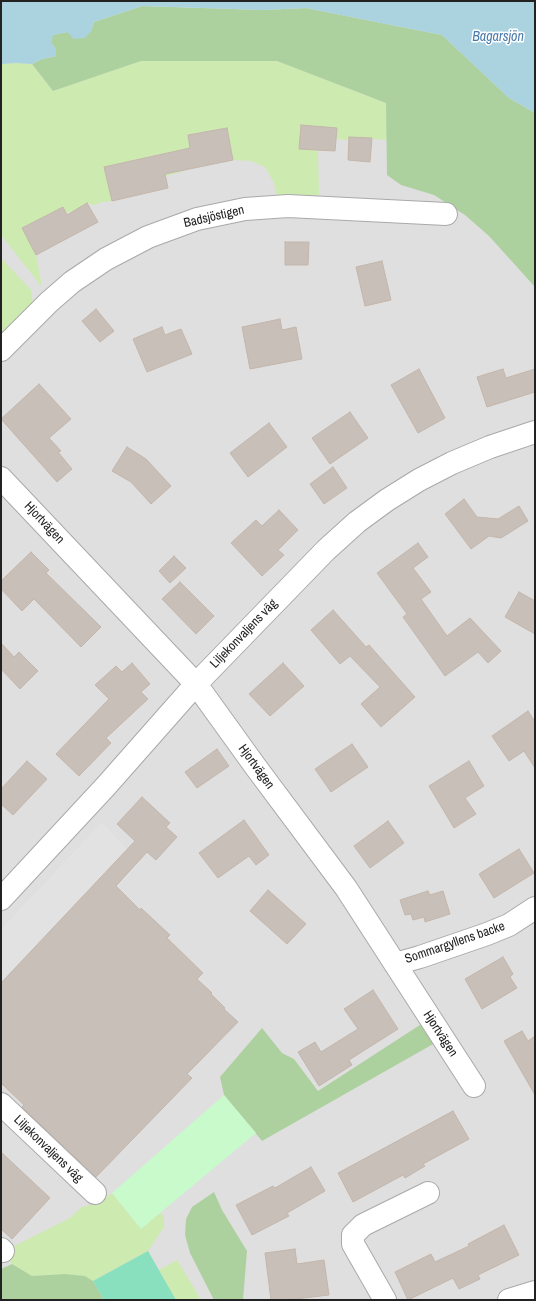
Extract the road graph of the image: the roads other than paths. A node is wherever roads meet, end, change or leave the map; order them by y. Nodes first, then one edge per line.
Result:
1 (446, 214) dead end
2 (1, 350) edge
3 (535, 432) edge
4 (1, 478) edge
5 (196, 684) junction
6 (1, 898) edge
7 (535, 908) edge
8 (395, 964) junction
9 (474, 1086) dead end
10 (1, 1104) edge
11 (95, 1193) dead end
12 (428, 1193) dead end
13 (535, 1292) edge
14 (385, 1300) edge
15 (509, 1300) edge

1 - 2 street, Badsjöstigen
3 - 5 street, Liljekonvaljens väg
4 - 5 street, Hjortvägen
5 - 6 street, Liljekonvaljens väg
5 - 8 street, Hjortvägen
7 - 8 street, Sommargyllens backe
8 - 9 street, Hjortvägen
10 - 11 street, Liljekonvaljens väg
12 - 14 street
13 - 15 street

